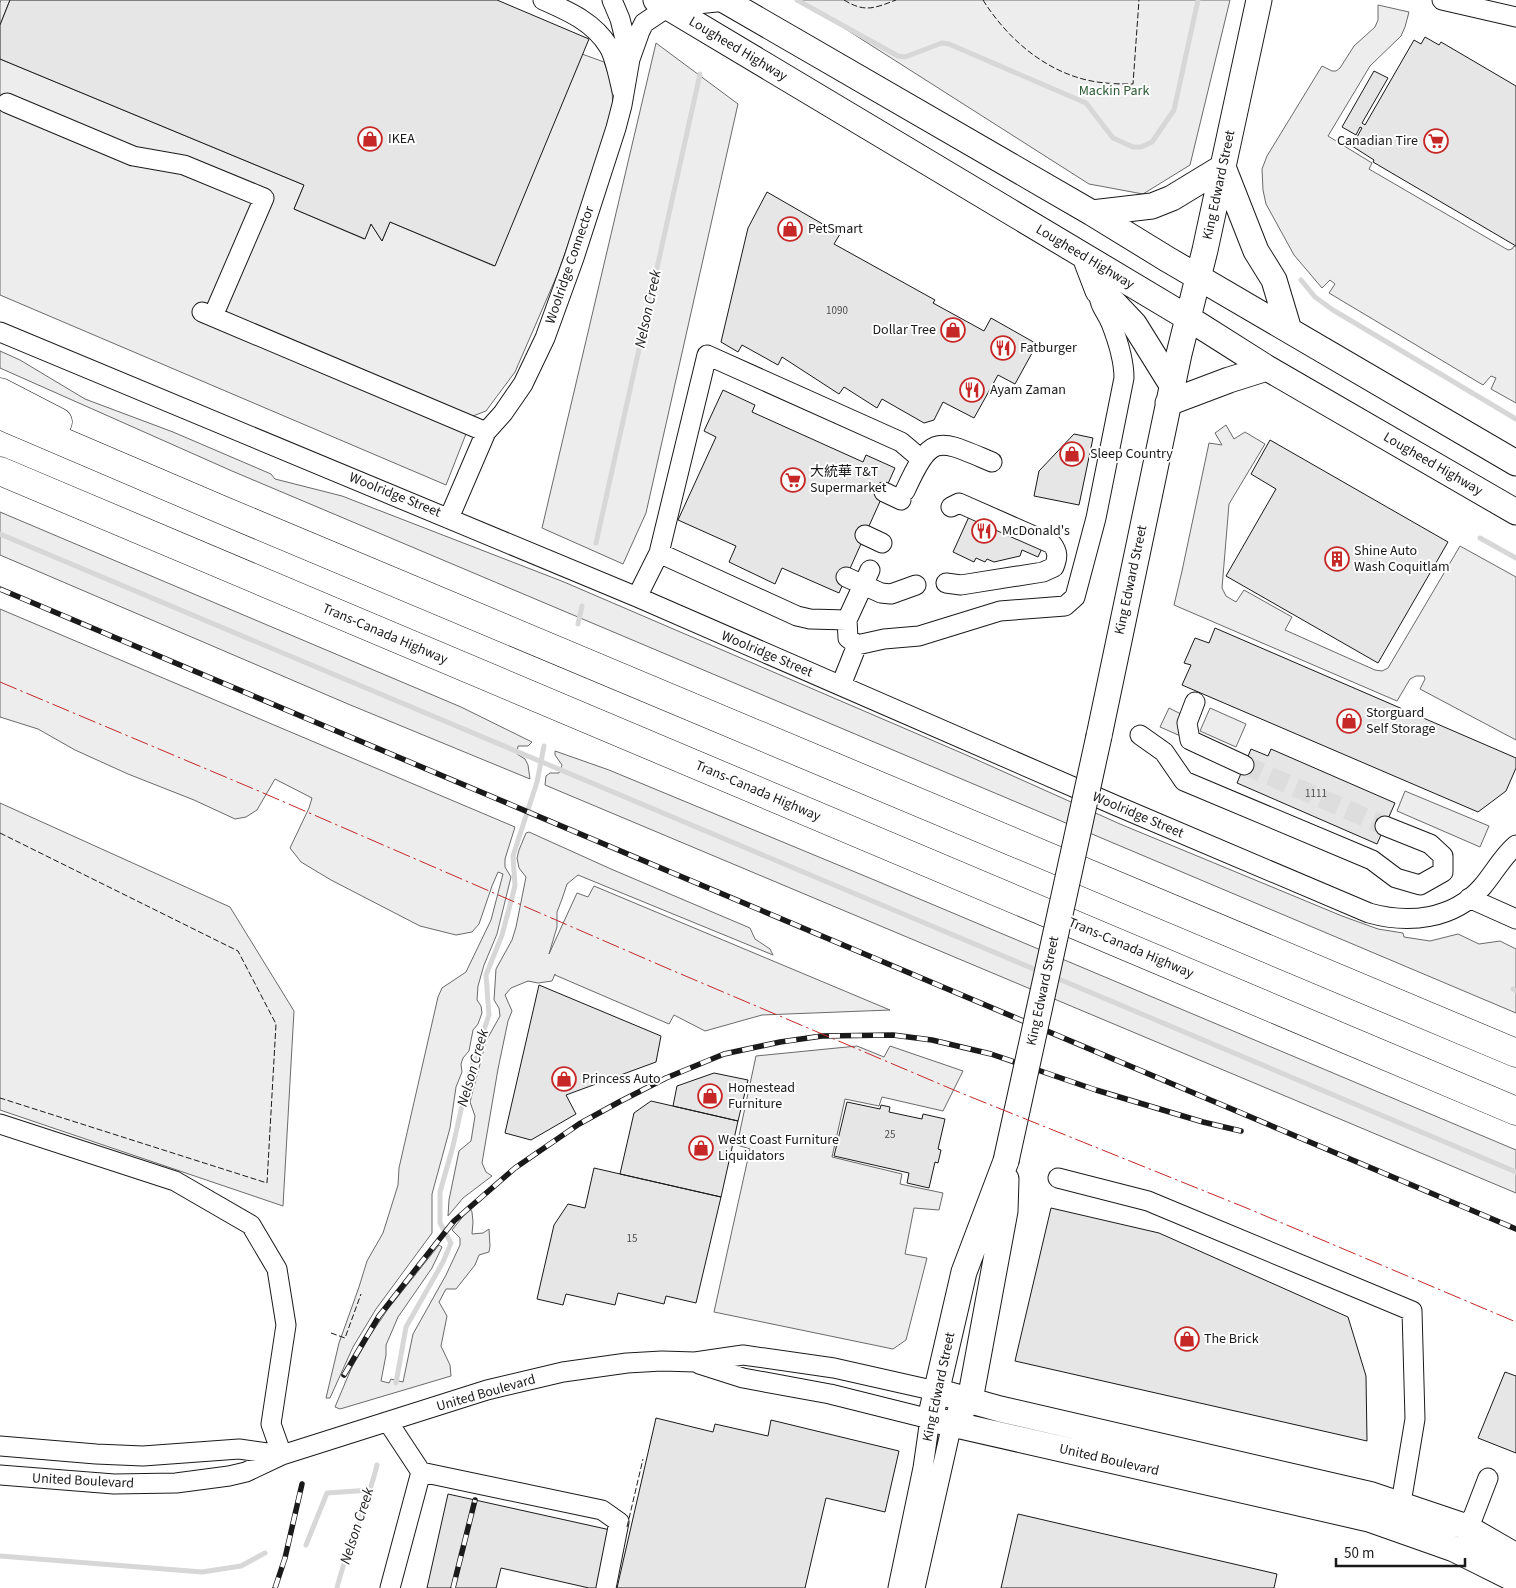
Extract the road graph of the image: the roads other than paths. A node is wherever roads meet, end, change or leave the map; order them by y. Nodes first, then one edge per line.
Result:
1 (543, 0) edge
2 (612, 0) edge
3 (725, 0) edge
4 (1259, 0) edge
5 (1442, 0) edge
6 (662, 4) edge
7 (1516, 17) edge
8 (630, 59) junction
9 (624, 96) junction
10 (6, 103) dead end
11 (1223, 167) junction
12 (1092, 213) junction
13 (1085, 257) junction
14 (1199, 277) junction
15 (1098, 291) junction
16 (1188, 318) junction
17 (1290, 330) junction
18 (0, 332) edge
19 (1267, 368) junction
20 (0, 392) edge
21 (1170, 394) junction
22 (0, 415) edge
23 (486, 432) junction
24 (921, 459) junction
25 (992, 462) dead end
26 (1516, 463) edge
27 (0, 471) edge
28 (897, 495) dead end
29 (951, 507) dead end
30 (227, 512) junction
31 (1516, 512) edge
32 (449, 518) junction
33 (659, 553) junction
34 (1010, 568) dead end
35 (916, 585) dead end
36 (637, 596) junction
37 (847, 620) junction
38 (857, 645) junction
39 (840, 685) junction
40 (1195, 702) dead end
41 (1140, 735) dead end
42 (1244, 765) tunnel mouth
43 (1385, 826) tunnel mouth
44 (1516, 845) edge
45 (1469, 898) junction
46 (1516, 919) edge
47 (1516, 1053) edge
48 (1516, 1111) edge
49 (0, 1124) edge
50 (1006, 1161) junction
51 (1058, 1178) dead end
52 (696, 1362) junction
53 (936, 1391) junction
54 (970, 1400) junction
55 (388, 1422) junction
56 (941, 1422) junction
57 (0, 1446) edge
58 (282, 1455) junction
59 (421, 1472) junction
60 (0, 1475) edge
61 (1488, 1478) dead end
62 (1400, 1504) junction
63 (1464, 1526) junction
64 (1394, 1528) junction
65 (1516, 1556) edge
66 (1516, 1580) edge
67 (390, 1588) edge
68 (606, 1588) edge
69 (898, 1588) edge
70 (915, 1588) edge

1 - 9 street
2 - 8 street
3 - 6 street
3 - 12 main road
4 - 11 main road, King Edward Street
5 - 7 street
6 - 8 street, Woolridge Connector
6 - 13 main road, Lougheed Highway
8 - 9 street, Woolridge Connector
9 - 23 street, Woolridge Connector
10 - 23 street
11 - 12 main road
11 - 14 main road, King Edward Street
11 - 17 main road
12 - 14 main road
13 - 15 main road
13 - 16 main road, Lougheed Highway
14 - 16 main road, King Edward Street
14 - 17 main road
15 - 21 main road
15 - 38 street
16 - 19 main road, Lougheed Highway
16 - 21 main road, King Edward Street
17 - 26 main road
18 - 32 street, Woolridge Street
19 - 21 main road
19 - 31 main road, Lougheed Highway
20 - 30 highway
21 - 50 main road, King Edward Street, bridge
22 - 30 highway
23 - 32 street, Woolridge Connector
24 - 25 street
24 - 28 street
24 - 33 street
27 - 48 highway, Trans-Canada Highway
29 - 34 street
30 - 47 highway
32 - 36 street, Woolridge Street
33 - 36 street
33 - 37 street
35 - 37 street
36 - 39 street, Woolridge Street
37 - 38 street
38 - 39 street
39 - 45 street, Woolridge Street
40 - 42 street
41 - 43 street
44 - 45 street, Woolridge Street
45 - 46 street
49 - 58 street
50 - 53 main road, King Edward Street
50 - 54 main road, King Edward Street
51 - 62 street
52 - 53 street, United Boulevard
52 - 55 street, United Boulevard
52 - 56 street, United Boulevard
53 - 54 main road, United Boulevard
53 - 56 main road, King Edward Street
54 - 56 main road, King Edward Street
54 - 62 main road, United Boulevard
55 - 58 street, United Boulevard
55 - 59 street
56 - 64 main road, United Boulevard
56 - 69 street, King Edward Street
56 - 70 street, King Edward Street
57 - 58 street, United Boulevard
58 - 60 street, United Boulevard
59 - 67 street
59 - 68 street
61 - 63 street
62 - 63 main road, United Boulevard
62 - 64 street
63 - 65 main road, United Boulevard
64 - 66 main road, United Boulevard

